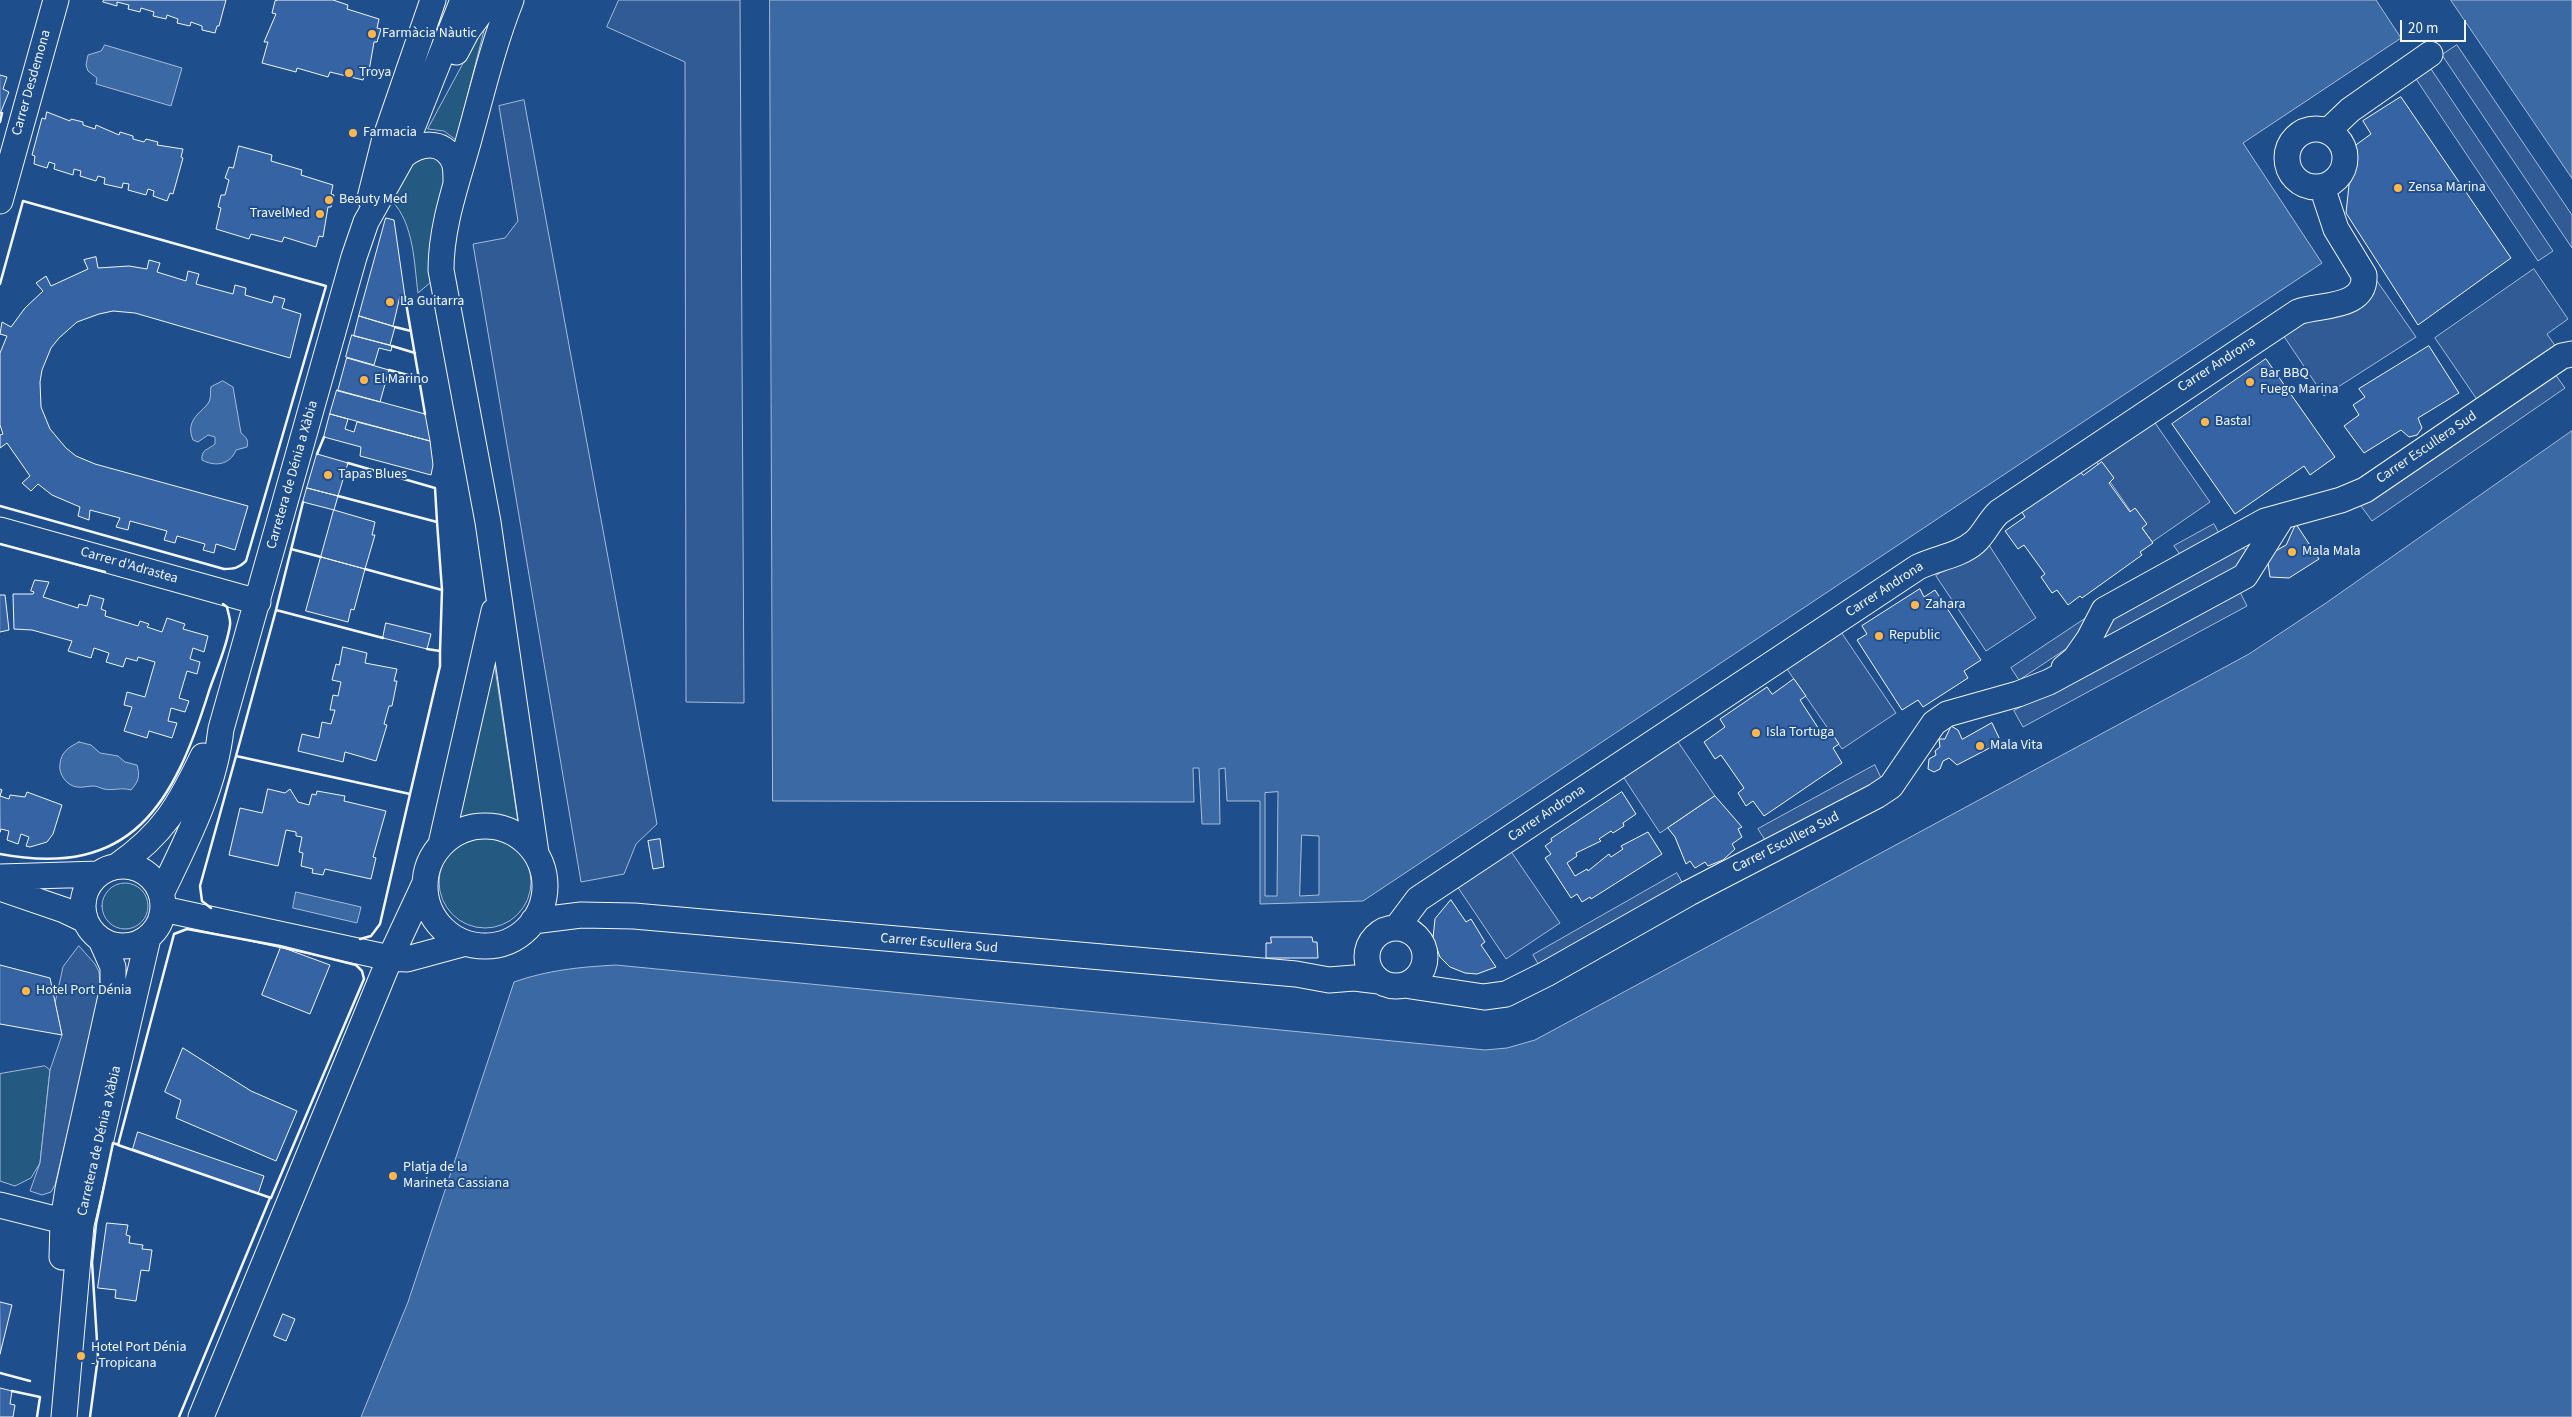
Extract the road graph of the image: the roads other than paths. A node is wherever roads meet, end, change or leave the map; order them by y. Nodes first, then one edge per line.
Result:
1 (56, 0) edge
2 (433, 0) edge
3 (463, 0) edge
4 (490, 0) edge
5 (495, 0) edge
6 (511, 0) edge
7 (498, 32) junction
8 (2430, 54) dead end
9 (2328, 132) junction
10 (403, 156) junction
11 (4, 165) edge
12 (456, 182) junction
13 (2322, 187) junction
14 (0, 201) edge
15 (366, 222) junction
16 (2569, 350) edge
17 (2282, 517) junction
18 (0, 530) edge
19 (2237, 537) junction
20 (2254, 561) junction
21 (498, 596) junction
22 (258, 602) junction
23 (2049, 682) junction
24 (221, 729) junction
25 (442, 844) junction
26 (536, 853) junction
27 (108, 870) junction
28 (0, 877) edge
29 (425, 883) junction
30 (0, 888) edge
31 (545, 888) junction
32 (162, 901) junction
33 (581, 914) junction
34 (85, 920) junction
35 (533, 921) junction
36 (1397, 927) junction
37 (148, 938) junction
38 (101, 940) junction
39 (466, 943) junction
40 (1367, 952) junction
41 (390, 958) junction
42 (1425, 958) junction
43 (1296, 974) junction
44 (1379, 981) junction
45 (1404, 985) junction
46 (1506, 994) junction
47 (0, 1205) edge
48 (63, 1221) junction
49 (70, 1347) junction
50 (64, 1417) edge
51 (201, 1417) edge

1 - 11 street, Carrer Desdemona
2 - 15 street, Carretera de Dénia a Xàbia
3 - 10 street, Carretera de Dénia a Xàbia
4 - 10 street
5 - 7 street
6 - 7 street
7 - 12 street
8 - 9 street
9 - 13 street
9 - 13 street
10 - 12 street
10 - 15 street, Carretera de Dénia a Xàbia
11 - 14 street, Carrer Desdemona
12 - 21 street
13 - 36 street, Carrer Androna
15 - 22 street, Carretera de Dénia a Xàbia
16 - 17 street, Carrer Escullera Sud
17 - 19 street, Carrer Escullera Sud
17 - 20 street, Carrer Escullera Sud
18 - 22 street, Carrer d'Adrastea
19 - 20 street
19 - 23 street, Carrer Escullera Sud
20 - 23 street, Carrer Escullera Sud
21 - 25 street
21 - 26 street
22 - 24 street, Carretera de Dénia a Xàbia
23 - 46 street, Carrer Escullera Sud
24 - 27 street, Carretera de Dénia a Xàbia
24 - 32 street, Carretera de Dénia a Xàbia
25 - 26 street
25 - 29 street
26 - 31 street
27 - 28 street
27 - 32 street
27 - 34 street
29 - 39 street
29 - 41 street
30 - 34 street
31 - 33 street
31 - 35 street
32 - 37 street
32 - 41 street
33 - 35 street, Carrer Escullera Sud
33 - 43 street, Carrer Escullera Sud
34 - 38 street
35 - 39 street
36 - 40 street
36 - 42 street
37 - 38 street
37 - 49 street, Carretera de Dénia a Xàbia
38 - 48 street, Carretera de Dénia a Xàbia
39 - 41 street
40 - 43 street, Carrer Escullera Sud
40 - 44 street
41 - 51 street
42 - 45 street
42 - 46 street
43 - 44 street, Carrer Escullera Sud
44 - 45 street
45 - 46 street, Carrer Escullera Sud
47 - 48 street
48 - 49 street, Carretera de Dénia a Xàbia
49 - 50 street, Carretera de Dénia a Xàbia

